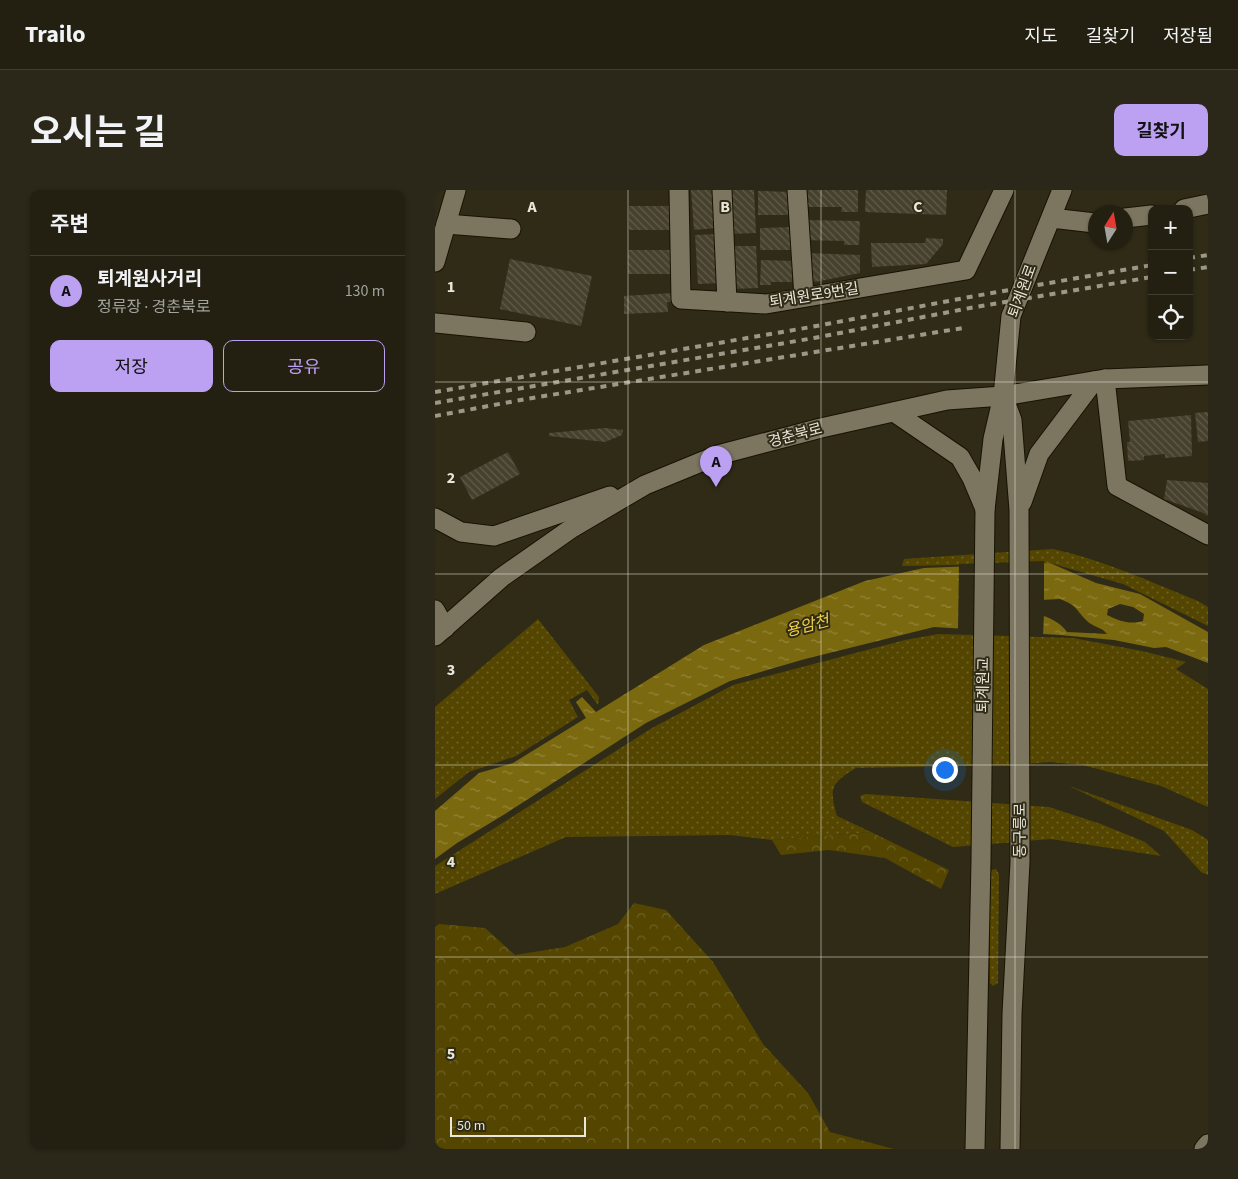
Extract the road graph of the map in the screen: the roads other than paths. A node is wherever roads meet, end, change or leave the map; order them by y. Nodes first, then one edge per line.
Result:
1 (456, 190) edge
2 (679, 190) edge
3 (722, 190) edge
4 (797, 190) edge
5 (1004, 190) edge
6 (1062, 190) edge
7 (1208, 204) edge
8 (1193, 207) edge
9 (1148, 215) edge
10 (1133, 217) edge
11 (1051, 218) junction
12 (1088, 222) edge
13 (446, 224) junction
14 (511, 229) dead end
15 (435, 262) edge
16 (804, 297) junction
17 (727, 302) junction
18 (435, 323) edge
19 (526, 332) dead end
20 (1208, 375) edge
21 (1100, 380) junction
22 (1003, 396) junction
23 (894, 412) junction
24 (645, 485) junction
25 (985, 510) junction
26 (1019, 510) junction
27 (435, 518) edge
28 (1208, 535) edge
29 (435, 610) edge
30 (440, 632) edge
31 (1208, 1144) edge
32 (975, 1149) edge
33 (1010, 1149) edge
34 (1204, 1149) edge

1 - 13 street
2 - 17 street, 퇴계원로9번길
3 - 17 street
4 - 16 street
5 - 16 street, 퇴계원로9번길
6 - 11 street, 퇴계원로
7 - 8 street
9 - 10 street
11 - 12 street
11 - 22 street, 퇴계원로
13 - 14 street
13 - 15 street
16 - 17 street, 퇴계원로9번길
18 - 19 street
20 - 21 street, 경춘북로
21 - 22 street, 경춘북로
21 - 26 street
21 - 28 street
22 - 23 street, 경춘북로
22 - 25 street, 퇴계원로
22 - 26 street, 퇴계원로
23 - 24 street, 경춘북로
23 - 25 street
24 - 27 street
24 - 30 street, 경춘북로
25 - 32 street, 퇴계원교
26 - 33 street, 동구릉로
29 - 30 street
31 - 34 street

